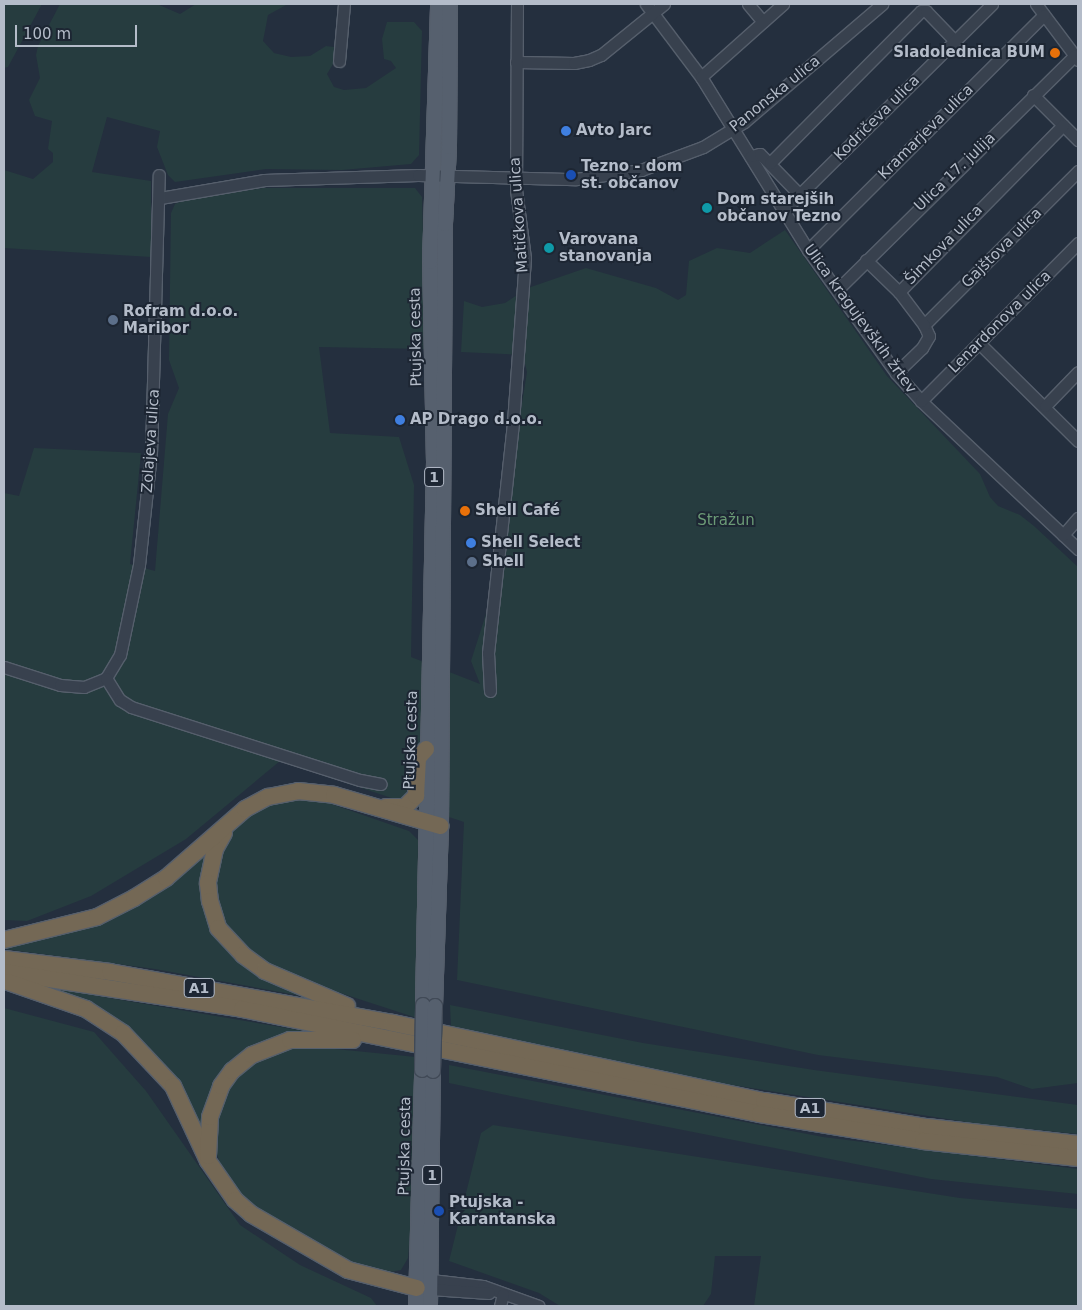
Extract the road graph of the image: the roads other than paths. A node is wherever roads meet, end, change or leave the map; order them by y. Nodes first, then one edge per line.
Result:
1 (344, 4) edge
2 (438, 4) edge
3 (450, 4) edge
4 (517, 4) edge
5 (664, 4) edge
6 (748, 4) edge
7 (784, 4) edge
8 (882, 4) edge
9 (992, 4) edge
10 (1036, 4) edge
11 (649, 8) edge
12 (1044, 15) junction
13 (763, 22) junction
14 (955, 41) junction
15 (1077, 58) edge
16 (340, 61) dead end
17 (516, 62) junction
18 (701, 77) junction
19 (1033, 95) junction
20 (1063, 125) junction
21 (735, 128) junction
22 (1078, 140) edge
23 (751, 156) junction
24 (770, 163) junction
25 (1078, 171) edge
26 (159, 175) dead end
27 (433, 176) junction
28 (448, 176) junction
29 (516, 178) junction
30 (800, 195) junction
31 (160, 198) junction
32 (783, 211) junction
33 (1078, 243) edge
34 (808, 250) junction
35 (866, 260) junction
36 (838, 289) junction
37 (899, 292) junction
38 (924, 325) junction
39 (979, 343) junction
40 (896, 372) junction
41 (1078, 372) edge
42 (921, 401) junction
43 (1044, 406) junction
44 (1078, 441) edge
45 (1078, 518) edge
46 (1063, 535) junction
47 (1078, 549) edge
48 (4, 667) edge
49 (106, 678) junction
50 (490, 691) dead end
51 (426, 749) junction
52 (381, 784) dead end
53 (370, 805) junction
54 (232, 821) junction
55 (425, 824) junction
56 (441, 826) junction
57 (4, 940) edge
58 (4, 959) edge
59 (4, 972) edge
60 (4, 981) edge
61 (429, 1006) junction
62 (392, 1030) junction
63 (1078, 1144) edge
64 (1078, 1158) edge
65 (208, 1161) junction
66 (424, 1284) junction
67 (503, 1294) junction
68 (533, 1305) edge
69 (416, 1306) edge
70 (430, 1306) edge
71 (500, 1306) edge

1 - 16 street
2 - 27 main road, Ptujska cesta / 1
3 - 28 main road, Ptujska cesta / 1
4 - 17 street, Matičkova ulica
5 - 11 street
6 - 13 street
7 - 13 street
8 - 21 street, Panonska ulica
9 - 14 street, Kodričeva ulica
10 - 12 street
11 - 17 street
11 - 18 street, Ulica kragujevških žrtev
12 - 15 street
12 - 34 street, Kramarjeva ulica
13 - 18 street
14 - 24 street
14 - 30 street, Kodričeva ulica
15 - 19 street, Ulica 17. julija
17 - 29 street, Matičkova ulica
18 - 21 street, Ulica kragujevških žrtev
19 - 20 street
19 - 35 street, Ulica 17. julija
20 - 22 street
20 - 37 street, Šimkova ulica
21 - 23 street, Ulica kragujevških žrtev
21 - 29 street, Panonska ulica
23 - 24 street
23 - 32 street, Ulica kragujevških žrtev
24 - 30 street
25 - 38 street, Gajštova ulica
26 - 31 street, Zolajeva ulica
27 - 28 street
27 - 31 street
27 - 51 main road, Ptujska cesta / 1
28 - 29 street, Panonska ulica
28 - 56 main road, Ptujska cesta / 1
29 - 50 street, Matičkova ulica
30 - 32 street, Kodričeva ulica
31 - 49 street, Zolajeva ulica
32 - 34 street, Ulica kragujevških žrtev
33 - 39 street, Lenardonova ulica
34 - 36 street, Ulica kragujevških žrtev
35 - 36 street, Ulica 17. julija
35 - 37 street
36 - 40 street, Ulica kragujevških žrtev
37 - 38 street, Šimkova ulica
38 - 40 street
39 - 42 street, Lenardonova ulica
39 - 43 street
40 - 42 street, Ulica kragujevških žrtev
41 - 43 street
42 - 46 street, Ulica kragujevških žrtev
43 - 44 street
45 - 46 street
46 - 47 street, Ulica kragujevških žrtev
48 - 49 street
49 - 52 street
51 - 53 highway
51 - 55 main road, Ptujska cesta / 1
53 - 54 highway
53 - 55 highway
54 - 57 highway
54 - 62 highway
55 - 56 highway
55 - 61 main road, Ptujska cesta / 1
56 - 61 main road, Ptujska cesta / 1
58 - 62 highway, A1
59 - 62 highway, A1
60 - 65 highway
61 - 66 main road, Ptujska cesta / 1, bridge
62 - 63 highway, A1
62 - 64 highway, A1
62 - 65 highway
65 - 66 highway
66 - 67 street
66 - 69 main road, Ptujska cesta
66 - 70 main road, Ptujska cesta
67 - 68 street
67 - 71 street

